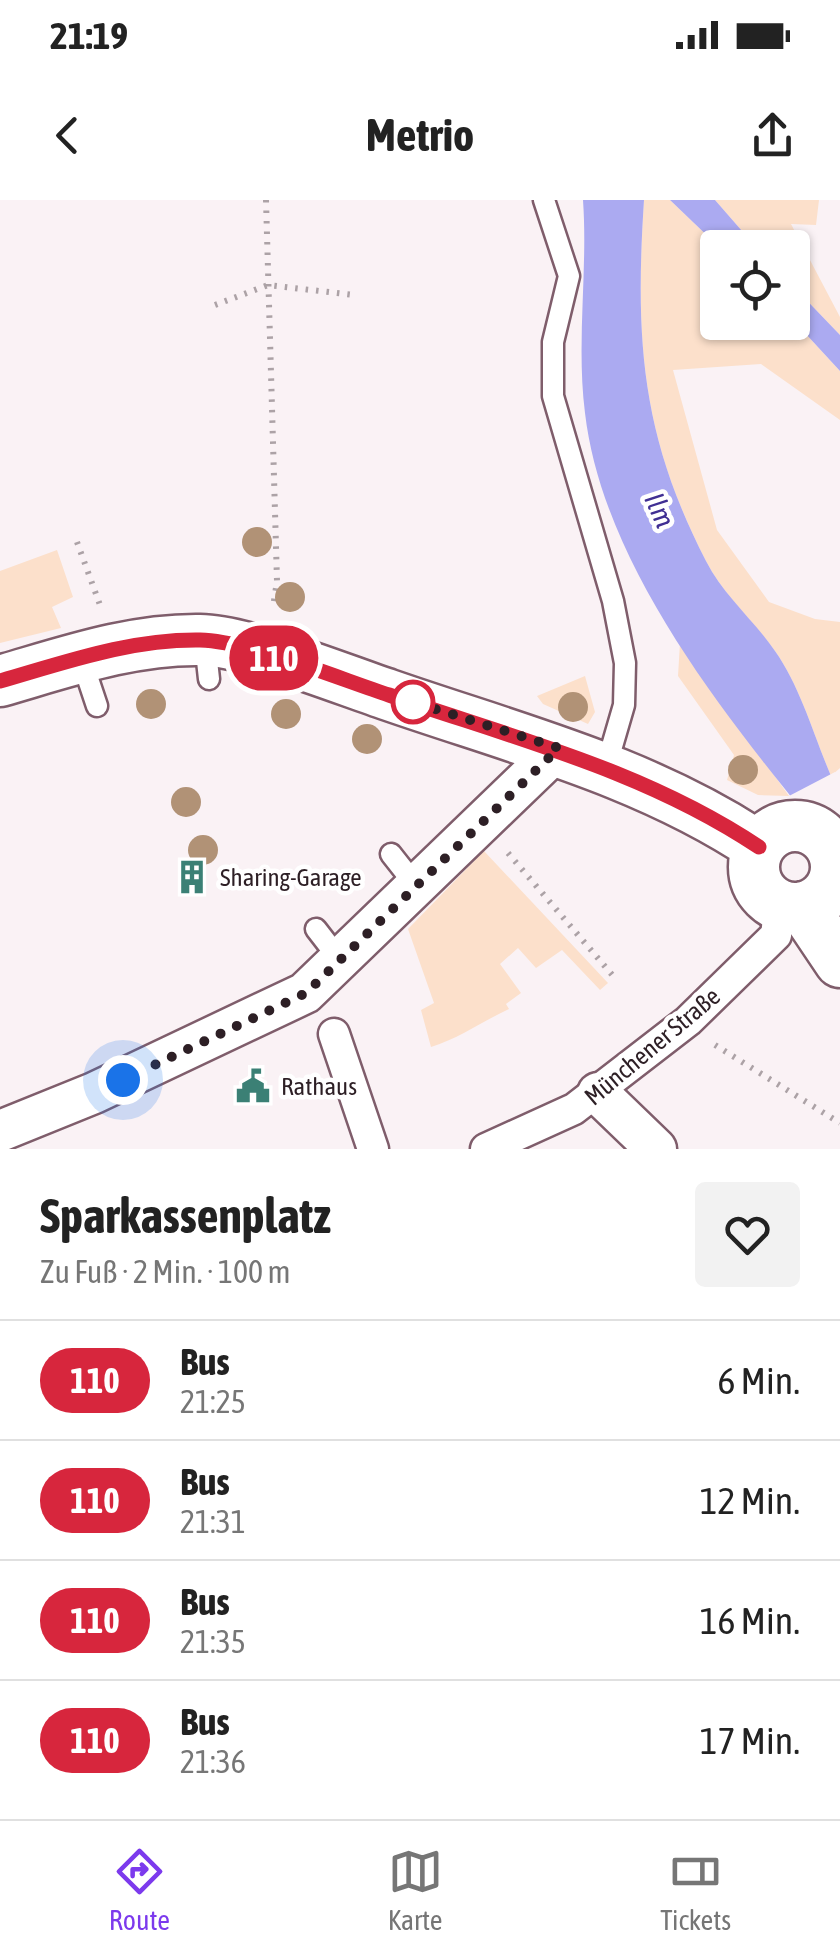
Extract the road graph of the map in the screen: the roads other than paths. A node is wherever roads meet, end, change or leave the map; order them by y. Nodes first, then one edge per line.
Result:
1 (544, 200) edge
2 (99, 653) junction
3 (0, 681) edge
4 (97, 706) dead end
5 (559, 748) junction
6 (606, 767) junction
7 (835, 840) edge
8 (759, 847) junction
9 (390, 854) dead end
10 (417, 888) junction
11 (792, 906) junction
12 (840, 962) edge
13 (334, 1034) dead end
14 (598, 1092) junction
15 (0, 1131) edge
16 (374, 1149) edge
17 (486, 1149) edge
18 (656, 1149) edge

1 - 6 lane
2 - 3 street
2 - 4 lane
2 - 5 street
5 - 6 street
5 - 10 street
6 - 8 street
7 - 8 street
7 - 11 street
8 - 11 street
9 - 10 lane
10 - 15 street
11 - 12 street
11 - 14 street, Münchener Straße
13 - 16 street
14 - 17 street, Münchener Straße
14 - 18 street

